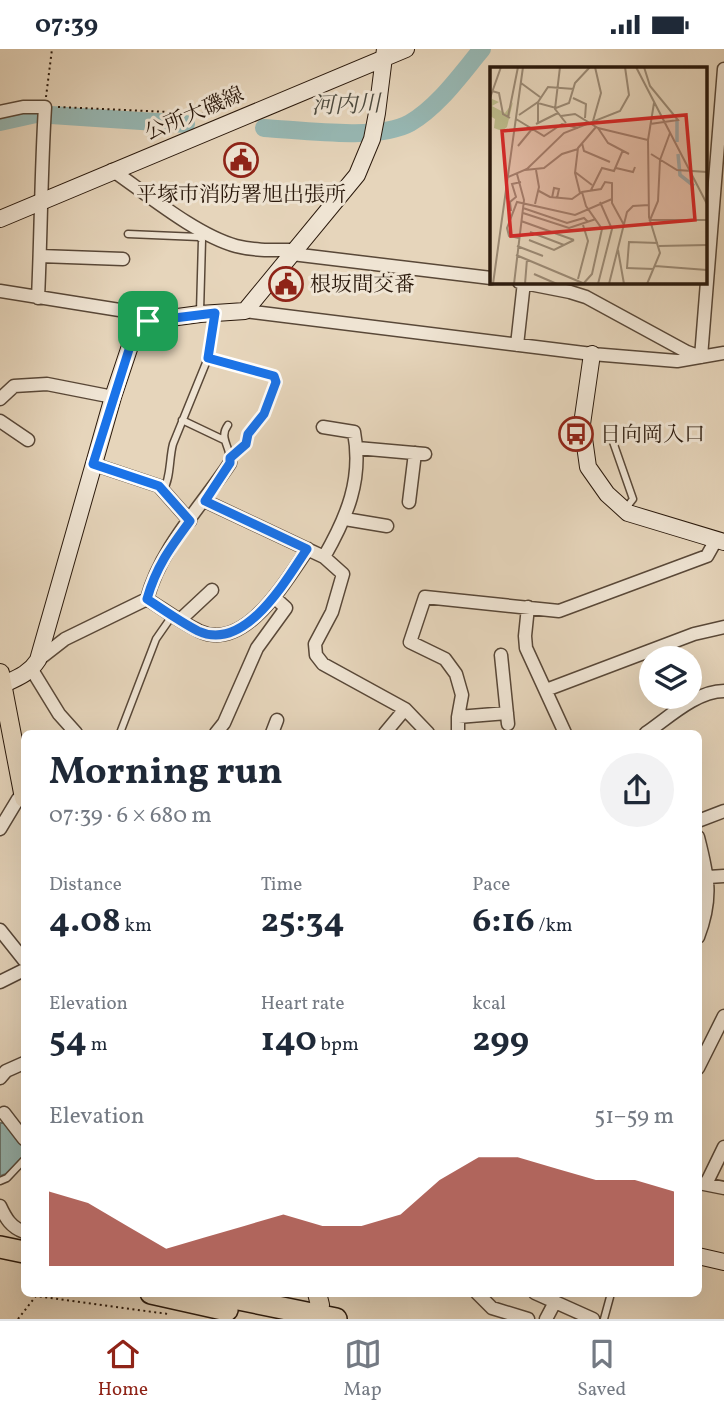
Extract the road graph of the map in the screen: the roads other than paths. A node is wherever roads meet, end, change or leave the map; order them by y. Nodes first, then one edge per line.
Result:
1 (405, 49) edge
2 (384, 54) edge
3 (724, 69) edge
4 (0, 112) edge
5 (112, 170) junction
6 (42, 201) junction
7 (0, 219) edge
8 (128, 235) dead end
9 (294, 252) junction
10 (40, 256) junction
11 (123, 259) dead end
12 (490, 278) edge
13 (524, 283) edge
14 (529, 283) edge
15 (0, 291) edge
16 (38, 298) junction
17 (245, 311) junction
18 (208, 314) junction
19 (148, 321) junction
20 (517, 345) junction
21 (724, 353) edge
22 (592, 354) junction
23 (701, 357) junction
24 (208, 358) junction
25 (113, 397) junction
26 (0, 399) edge
27 (182, 420) junction
28 (0, 421) edge
29 (228, 425) dead end
30 (323, 427) dead end
31 (611, 436) dead end
32 (28, 440) dead end
33 (224, 440) junction
34 (357, 448) junction
35 (230, 460) junction
36 (93, 464) junction
37 (163, 491) junction
38 (205, 501) junction
39 (408, 502) dead end
40 (625, 510) junction
41 (345, 519) junction
42 (190, 521) junction
43 (387, 526) dead end
44 (720, 541) edge
45 (307, 549) junction
46 (324, 557) junction
47 (212, 590) dead end
48 (275, 598) junction
49 (147, 599) junction
50 (528, 607) junction
51 (177, 618) junction
52 (724, 627) edge
53 (501, 655) dead end
54 (35, 665) junction
55 (1, 681) edge
56 (546, 690) junction
57 (724, 691) edge
58 (405, 709) junction
59 (458, 717) junction
60 (278, 720) dead end
61 (73, 730) edge
62 (121, 730) edge
63 (218, 730) edge
64 (273, 730) edge
65 (388, 730) edge
66 (424, 730) edge
67 (458, 730) edge
68 (564, 730) edge
69 (655, 730) edge
70 (21, 782) edge
71 (21, 798) edge
72 (724, 811) edge
73 (702, 819) edge
74 (0, 829) edge
75 (702, 853) edge
76 (724, 876) edge
77 (708, 877) junction
78 (702, 927) edge
79 (2, 936) edge
80 (21, 957) edge
81 (21, 971) edge
82 (0, 982) edge
83 (724, 1016) edge
84 (702, 1060) edge
85 (21, 1064) edge
86 (0, 1078) edge
87 (2, 1112) edge
88 (21, 1135) edge
89 (724, 1147) edge
90 (21, 1163) edge
91 (0, 1181) edge
92 (702, 1183) edge
93 (724, 1188) edge
94 (0, 1206) edge
95 (21, 1231) edge
96 (0, 1247) edge
97 (21, 1251) edge
98 (702, 1257) edge
99 (0, 1260) edge
100 (724, 1262) edge
101 (21, 1265) edge
102 (170, 1297) edge
103 (266, 1297) edge
104 (481, 1297) edge
105 (544, 1297) edge
106 (610, 1297) dead end
107 (324, 1301) edge
108 (555, 1302) junction
109 (274, 1319) edge
110 (528, 1319) edge
111 (547, 1319) edge
112 (593, 1319) edge
113 (604, 1319) edge

1 - 2 street, 公所大磯線
2 - 5 street, 公所大磯線
2 - 9 street
3 - 23 street
4 - 6 street
5 - 6 street, 公所大磯線
5 - 9 street
6 - 7 street, 公所大磯線
6 - 10 street
8 - 18 lane
9 - 12 street
9 - 17 street
10 - 11 street
10 - 16 street
13 - 20 street
14 - 23 street
15 - 16 street
16 - 19 street
17 - 18 street
17 - 20 street
18 - 19 street
18 - 24 lane
19 - 25 street
20 - 22 street
21 - 23 street
22 - 23 street
22 - 40 street
24 - 27 lane
24 - 35 lane
25 - 26 street
25 - 36 street
27 - 33 lane
27 - 37 lane
28 - 32 street
29 - 33 lane
30 - 34 street
31 - 40 lane
33 - 35 lane
34 - 39 street
34 - 41 street
35 - 38 street
36 - 37 street
36 - 54 street
37 - 42 street
38 - 42 street
38 - 45 street
40 - 44 street
41 - 43 street
41 - 46 street
42 - 49 street
44 - 50 street
45 - 46 street
45 - 48 street
46 - 58 street
47 - 51 street
48 - 51 street
48 - 63 street
49 - 51 street
49 - 54 street
50 - 56 street
50 - 59 street
51 - 62 lane
52 - 56 street
53 - 59 street
54 - 55 street
54 - 61 street
55 - 70 main road
56 - 68 street
57 - 69 street
58 - 65 street
58 - 66 street
59 - 67 street
60 - 64 street
71 - 74 street
72 - 73 street
75 - 77 street
76 - 77 street
77 - 78 street
79 - 80 street
81 - 82 street
83 - 84 street
85 - 86 street
87 - 88 street
89 - 92 street
90 - 91 lane
92 - 93 street
94 - 95 street
96 - 97 highway
98 - 100 street
99 - 101 highway
102 - 109 highway
103 - 107 highway
104 - 110 street
105 - 108 street
106 - 113 lane
108 - 111 street
108 - 112 street

